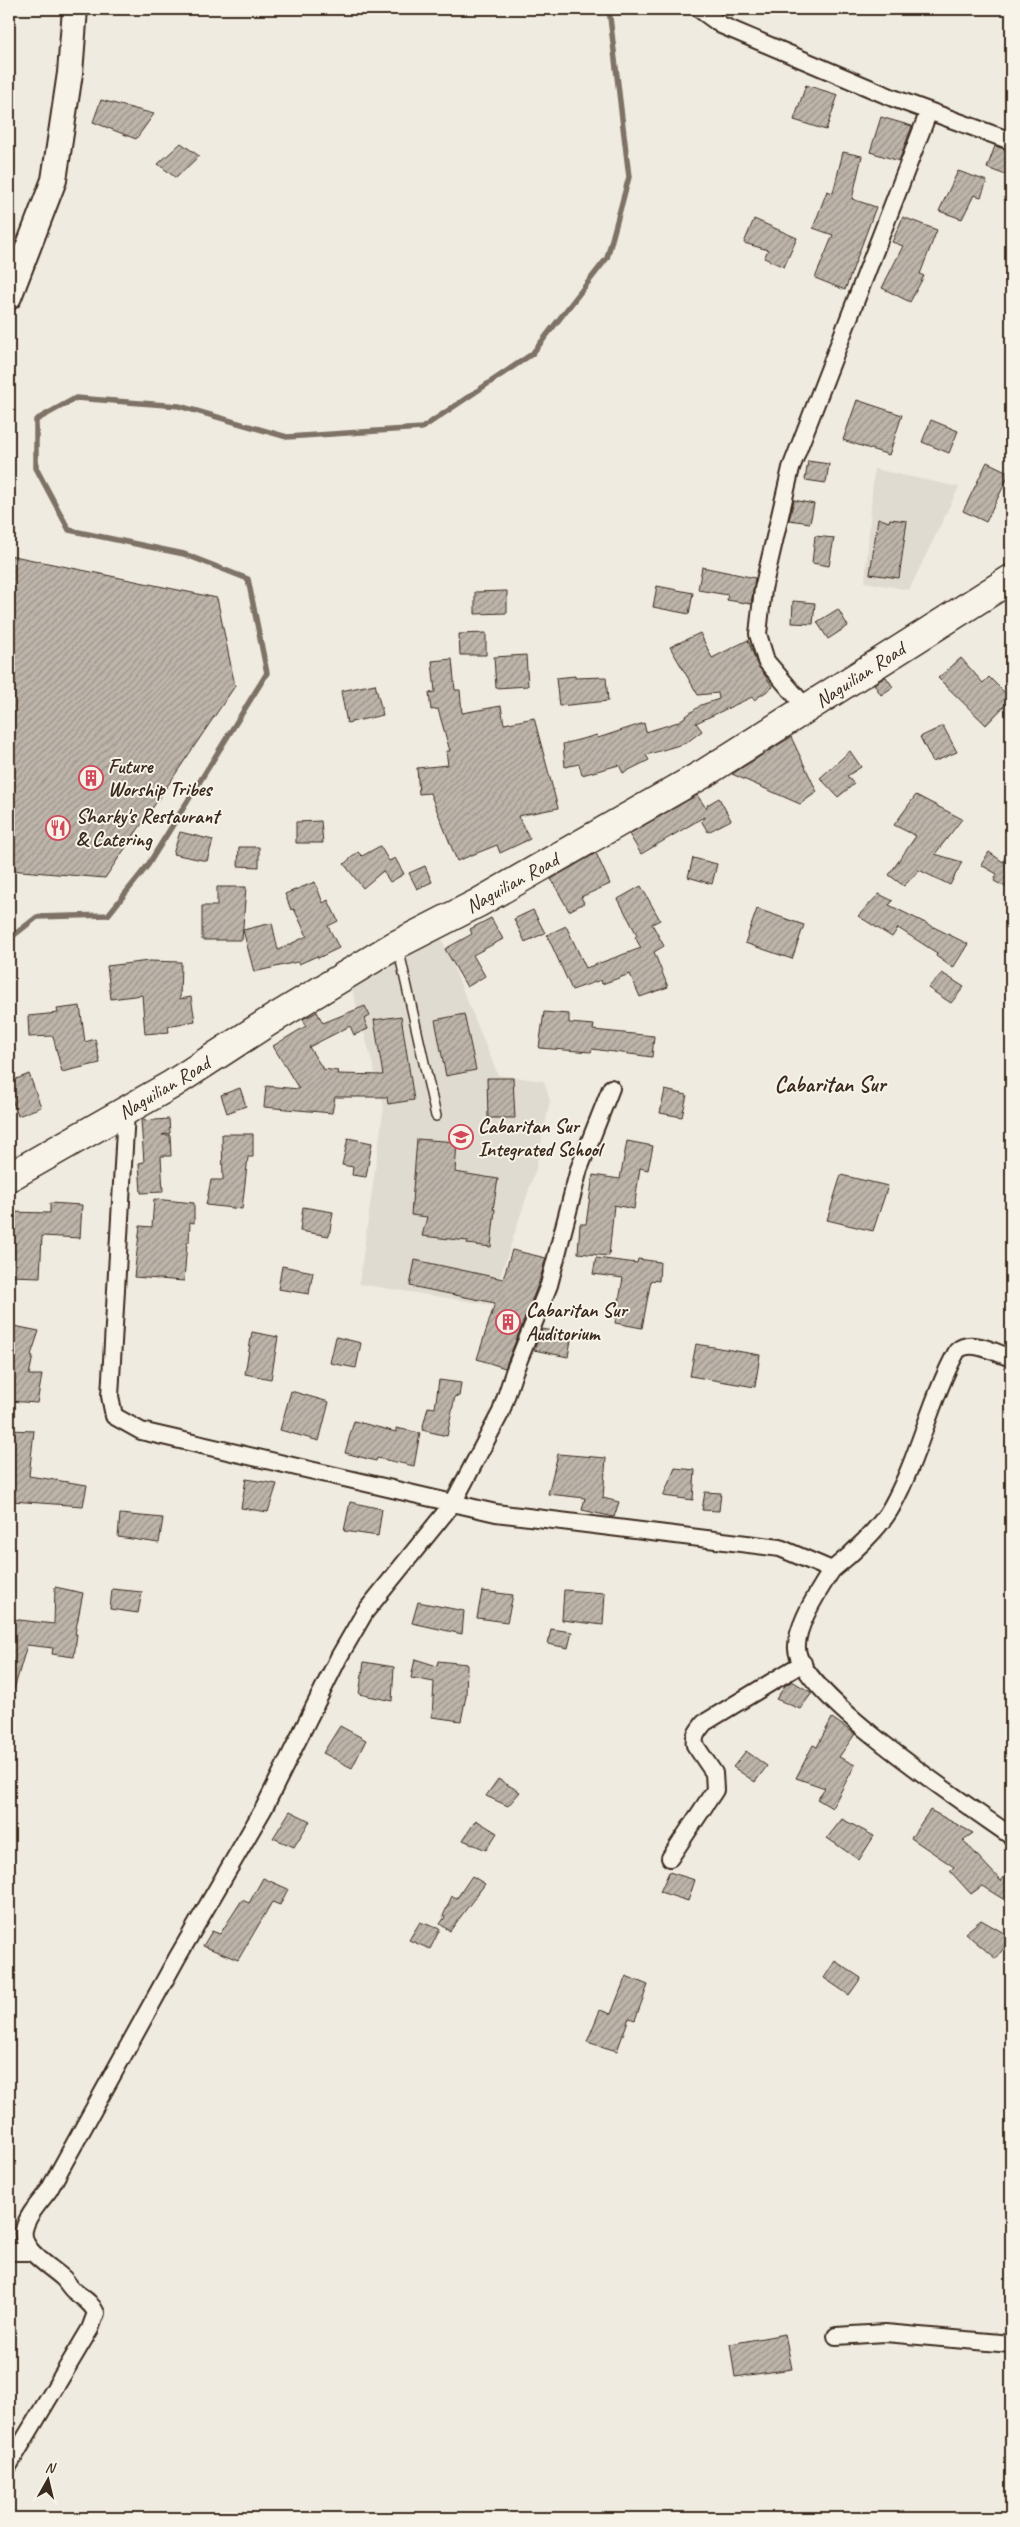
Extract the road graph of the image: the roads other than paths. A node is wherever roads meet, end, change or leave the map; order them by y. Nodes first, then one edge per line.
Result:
1 (75, 9) edge
2 (699, 9) edge
3 (929, 111) junction
4 (1011, 141) edge
5 (9, 298) edge
6 (1011, 580) edge
7 (806, 709) junction
8 (394, 946) junction
9 (611, 1088) dead end
10 (126, 1112) junction
11 (436, 1116) dead end
12 (9, 1178) edge
13 (1011, 1358) edge
14 (453, 1503) junction
15 (832, 1570) junction
16 (802, 1663) junction
17 (1011, 1836) edge
18 (670, 1858) dead end
19 (9, 2252) edge
20 (32, 2252) junction
21 (836, 2336) dead end
22 (1011, 2344) edge
23 (9, 2465) edge

1 - 5 street
2 - 3 street
3 - 4 street
3 - 7 street
6 - 7 highway, Naguilian Road
7 - 8 highway, Naguilian Road
8 - 10 highway, Naguilian Road
8 - 11 lane
9 - 14 street
10 - 12 highway, Naguilian Road
10 - 14 street
13 - 15 street
14 - 15 street
14 - 20 street
15 - 16 street
16 - 17 street
16 - 18 street
19 - 20 street
20 - 23 street
21 - 22 street

